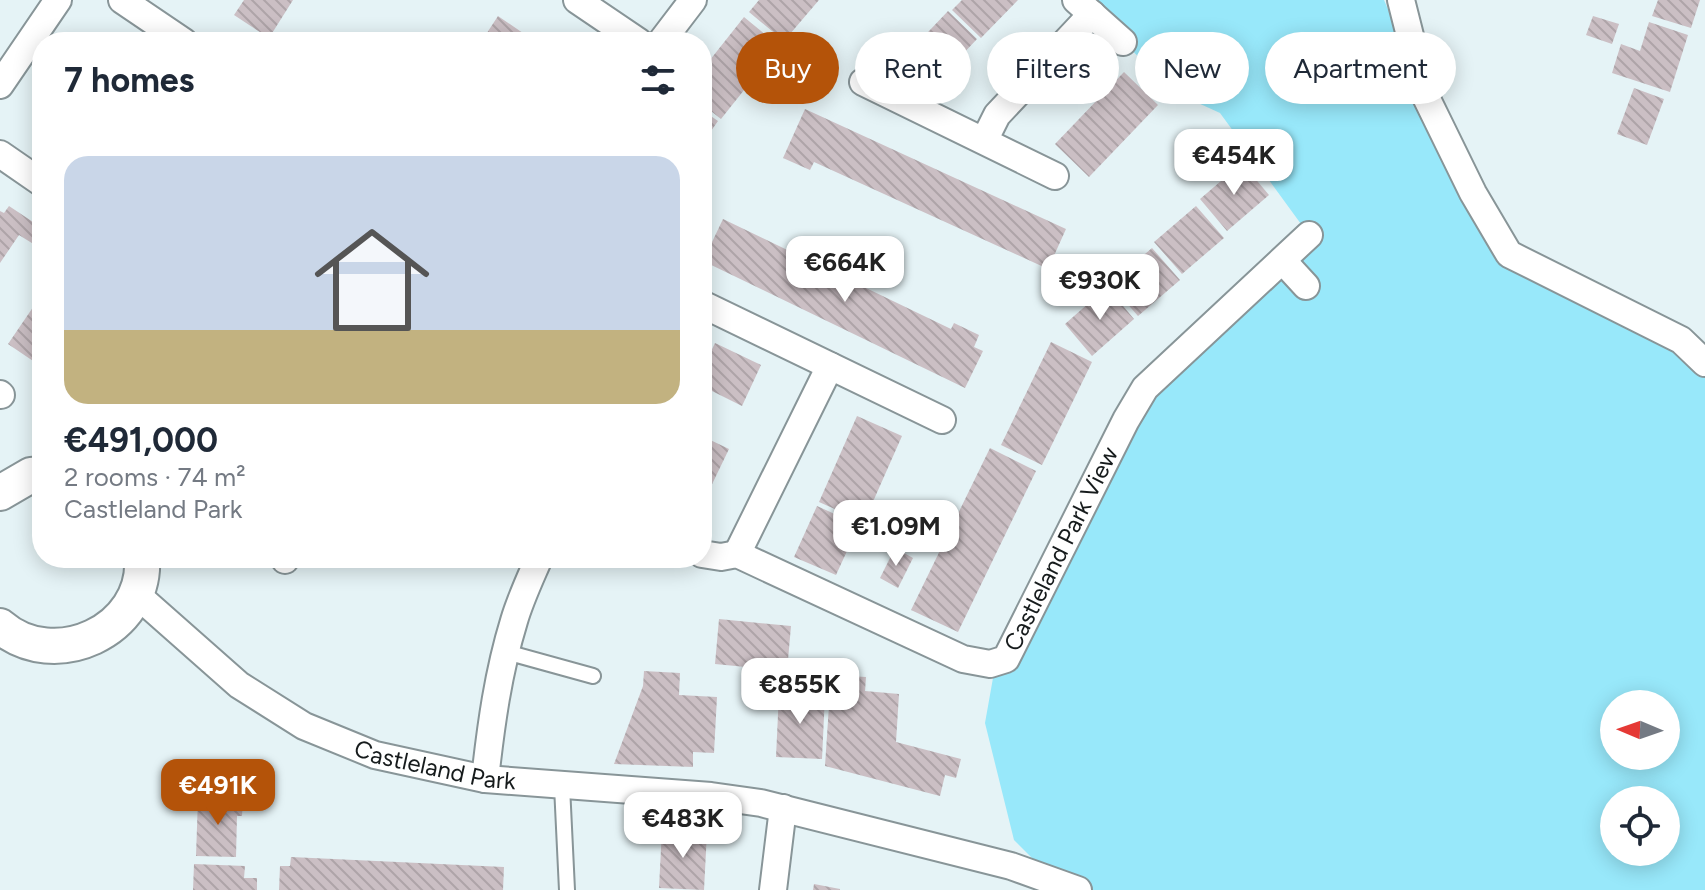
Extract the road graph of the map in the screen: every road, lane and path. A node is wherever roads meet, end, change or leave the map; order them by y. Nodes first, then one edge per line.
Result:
1 (58, 0) edge
2 (122, 0) edge
3 (577, 0) edge
4 (693, 0) edge
5 (1401, 0) edge
6 (1084, 7) edge
7 (36, 32) edge
8 (169, 32) edge
9 (624, 32) edge
10 (669, 32) edge
11 (32, 38) edge
12 (1123, 42) dead end
13 (0, 85) edge
14 (910, 104) edge
15 (985, 139) junction
16 (0, 154) edge
17 (32, 176) edge
18 (1055, 176) dead end
19 (1309, 235) dead end
20 (1283, 261) junction
21 (1306, 286) dead end
22 (712, 309) edge
23 (1705, 363) edge
24 (830, 366) junction
25 (942, 420) dead end
26 (32, 475) edge
27 (0, 493) edge
28 (737, 554) junction
29 (712, 556) edge
30 (143, 568) edge
31 (535, 568) edge
32 (136, 594) junction
33 (3, 636) edge
34 (506, 652) junction
35 (593, 676) dead end
36 (485, 779) junction
37 (562, 786) junction
38 (783, 808) junction
39 (567, 890) edge
40 (773, 890) edge
41 (1078, 890) edge

1 - 7 street
2 - 8 street
3 - 9 street
4 - 10 street
5 - 23 street
6 - 12 street
6 - 15 street
11 - 13 street
14 - 15 street
15 - 18 street
16 - 17 street
19 - 20 street, Castleland Park View
20 - 21 street
20 - 28 street, Castleland Park View
22 - 24 street
24 - 25 street
24 - 28 street
26 - 27 street
28 - 29 street, Castleland Park View
30 - 32 street
31 - 34 street
32 - 33 street
32 - 36 street, Castleland Park
34 - 35 lane
34 - 36 street
36 - 37 street, Castleland Park
37 - 38 street, Castleland Park
37 - 39 lane
38 - 40 street
38 - 41 street, Castleland Park

